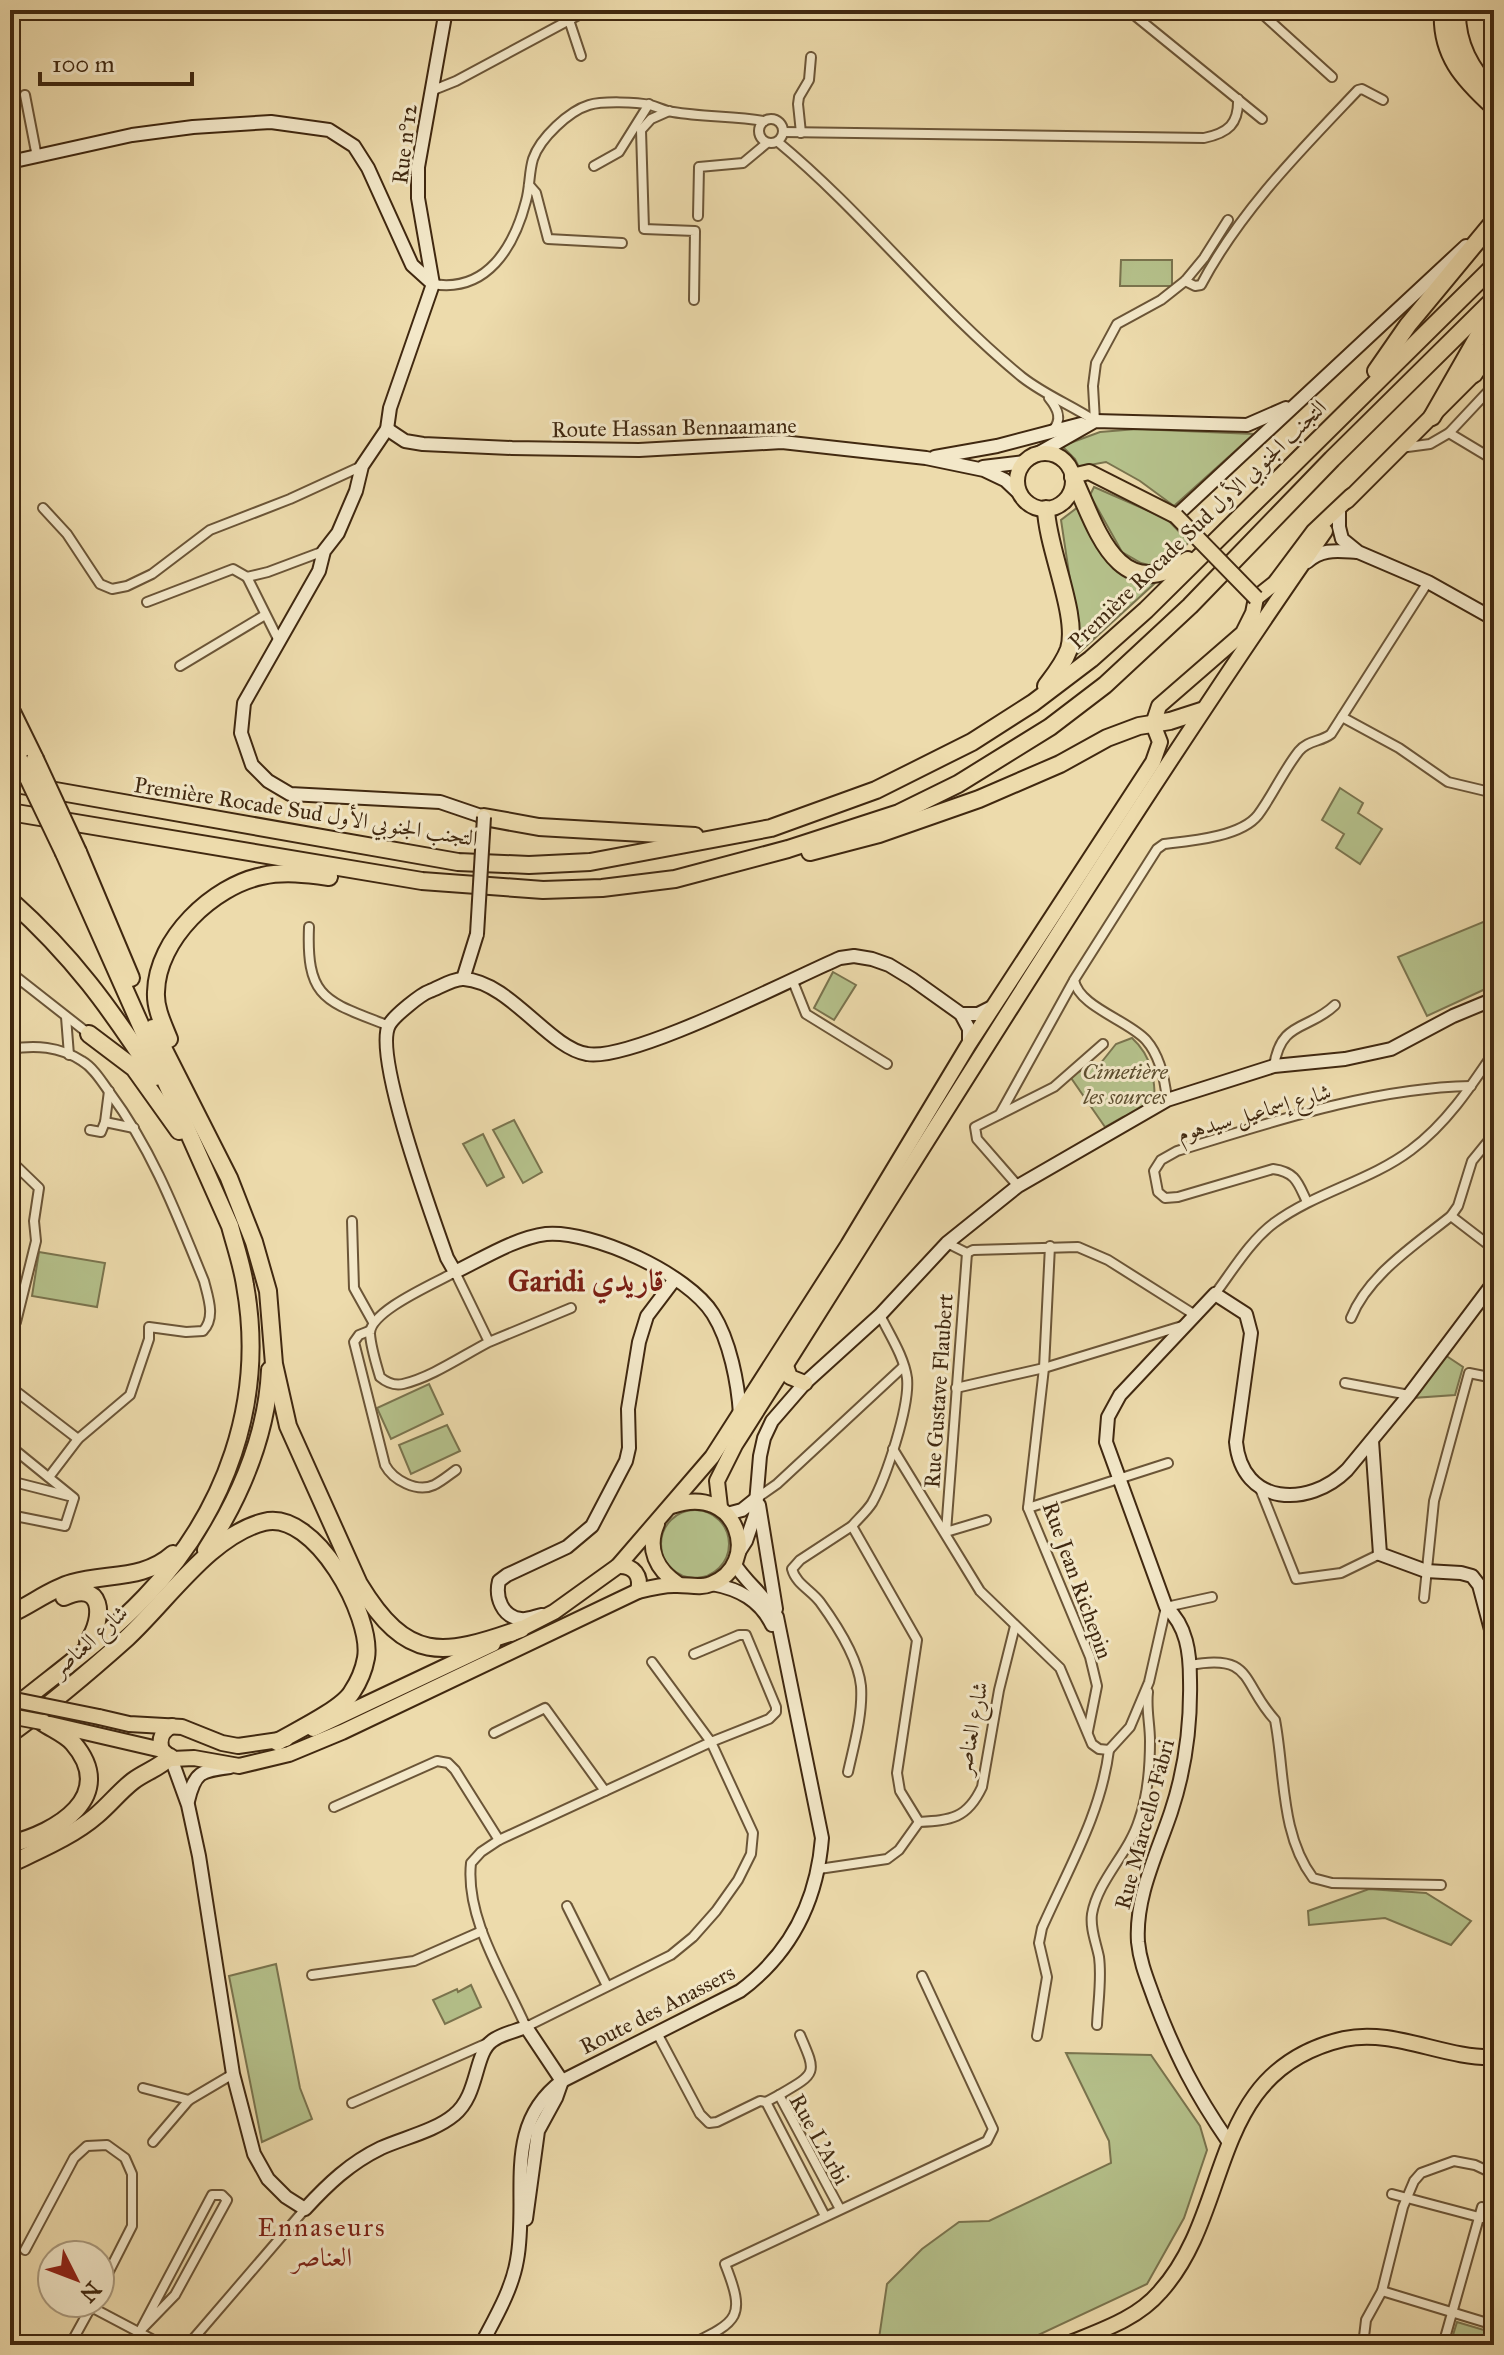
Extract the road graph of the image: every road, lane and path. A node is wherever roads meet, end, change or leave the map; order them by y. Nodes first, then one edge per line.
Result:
1 (335, 10) edge
2 (446, 10) edge
3 (588, 10) edge
4 (1128, 10) edge
5 (1258, 10) edge
6 (1443, 10) edge
7 (1457, 10) edge
8 (208, 15) dead end
9 (569, 20) junction
10 (581, 56) dead end
11 (811, 57) dead end
12 (1332, 77) dead end
13 (431, 91) junction
14 (1494, 94) edge
15 (25, 95) dead end
16 (1238, 99) junction
17 (1383, 100) dead end
18 (649, 104) junction
19 (1494, 107) edge
20 (669, 111) junction
21 (1262, 119) dead end
22 (764, 121) junction
23 (783, 132) junction
24 (801, 133) junction
25 (778, 142) junction
26 (767, 143) junction
27 (37, 157) junction
28 (10, 162) edge
29 (594, 166) dead end
30 (529, 185) junction
31 (698, 216) dead end
32 (1228, 220) dead end
33 (1493, 222) edge
34 (622, 243) dead end
35 (1494, 266) edge
36 (1185, 281) junction
37 (433, 284) junction
38 (1494, 299) edge
39 (694, 300) dead end
40 (1494, 315) edge
41 (1494, 343) edge
42 (1494, 353) edge
43 (1474, 374) junction
44 (1494, 385) edge
45 (1046, 395) junction
46 (1296, 403) junction
47 (1349, 408) junction
48 (1432, 417) junction
49 (1095, 421) junction
50 (387, 429) junction
51 (1051, 432) junction
52 (1449, 433) junction
53 (1400, 448) junction
54 (962, 459) junction
55 (1028, 460) junction
56 (1494, 460) edge
57 (362, 466) junction
58 (1073, 477) junction
59 (1022, 496) junction
60 (1351, 496) junction
61 (43, 508) dead end
62 (1046, 509) junction
63 (1339, 512) junction
64 (1176, 516) junction
65 (1219, 539) junction
66 (324, 551) junction
67 (1358, 552) junction
68 (1299, 569) junction
69 (247, 577) junction
70 (1428, 582) junction
71 (1256, 598) junction
72 (147, 602) dead end
73 (265, 615) junction
74 (1494, 619) edge
75 (279, 641) junction
76 (180, 666) dead end
77 (1033, 703) junction
78 (10, 708) edge
79 (1201, 711) junction
80 (1342, 717) junction
81 (1153, 724) junction
82 (10, 741) edge
83 (27, 759) junction
84 (10, 783) edge
85 (1494, 793) edge
86 (10, 812) edge
87 (484, 817) junction
88 (724, 838) junction
89 (71, 853) junction
90 (675, 879) junction
91 (422, 881) junction
92 (10, 900) edge
93 (309, 927) dead end
94 (10, 972) edge
95 (463, 979) junction
96 (792, 979) junction
97 (1074, 980) junction
98 (1494, 999) edge
99 (1335, 1005) dead end
100 (994, 1006) junction
101 (961, 1014) junction
102 (66, 1017) junction
103 (389, 1026) junction
104 (89, 1034) joint
105 (969, 1044) junction
106 (1103, 1044) dead end
107 (10, 1049) edge
108 (1494, 1052) edge
109 (69, 1055) junction
110 (887, 1064) dead end
111 (1274, 1066) junction
112 (1471, 1086) junction
113 (109, 1091) junction
114 (1167, 1100) junction
115 (189, 1101) junction
116 (1000, 1115) junction
117 (183, 1120) junction
118 (105, 1122) junction
119 (134, 1128) junction
120 (90, 1130) dead end
121 (1494, 1134) edge
122 (10, 1160) edge
123 (210, 1177) junction
124 (1018, 1186) junction
125 (1307, 1202) junction
126 (1451, 1216) junction
127 (352, 1221) dead end
128 (947, 1243) junction
129 (1050, 1246) junction
130 (1494, 1249) edge
131 (967, 1253) junction
132 (455, 1272) junction
133 (675, 1279) junction
134 (1494, 1282) edge
135 (1215, 1294) junction
136 (571, 1308) dead end
137 (880, 1315) junction
138 (1195, 1315) junction
139 (1351, 1318) dead end
140 (1183, 1326) junction
141 (371, 1327) junction
142 (10, 1333) edge
143 (271, 1333) junction
144 (489, 1342) junction
145 (786, 1366) junction
146 (903, 1367) junction
147 (1044, 1368) junction
148 (734, 1377) junction
149 (1494, 1378) edge
150 (762, 1379) junction
151 (805, 1383) junction
152 (1345, 1383) dead end
153 (956, 1388) junction
154 (10, 1393) edge
155 (1409, 1395) junction
156 (740, 1414) junction
157 (78, 1439) junction
158 (1372, 1441) junction
159 (10, 1446) edge
160 (893, 1449) junction
161 (1168, 1463) dead end
162 (456, 1470) dead end
163 (49, 1477) junction
164 (1118, 1480) junction
165 (10, 1481) edge
166 (1259, 1486) junction
167 (74, 1498) junction
168 (757, 1498) junction
169 (672, 1506) junction
170 (1028, 1508) junction
171 (723, 1511) junction
172 (10, 1515) edge
173 (659, 1520) junction
174 (986, 1520) dead end
175 (852, 1526) junction
176 (198, 1532) junction
177 (946, 1532) junction
178 (1380, 1554) junction
179 (736, 1559) junction
180 (618, 1566) junction
181 (1426, 1571) junction
182 (192, 1572) junction
183 (678, 1584) junction
184 (712, 1584) junction
185 (638, 1591) junction
186 (1212, 1597) dead end
187 (1424, 1598) dead end
188 (1166, 1607) junction
189 (554, 1612) junction
190 (10, 1614) edge
191 (777, 1617) junction
192 (1491, 1617) edge
193 (10, 1626) edge
194 (1015, 1626) junction
195 (521, 1629) junction
196 (1494, 1641) edge
197 (783, 1652) junction
198 (694, 1654) dead end
199 (80, 1655) junction
200 (652, 1662) dead end
201 (1190, 1665) junction
202 (1149, 1682) junction
203 (10, 1699) edge
204 (10, 1713) edge
205 (42, 1722) junction
206 (172, 1726) junction
207 (189, 1732) junction
208 (494, 1733) dead end
209 (1087, 1734) junction
210 (10, 1736) edge
211 (277, 1742) junction
212 (711, 1742) junction
213 (1109, 1750) junction
214 (172, 1756) junction
215 (239, 1766) junction
216 (848, 1772) dead end
217 (605, 1791) junction
218 (188, 1805) junction
219 (334, 1807) dead end
220 (919, 1822) junction
221 (499, 1840) junction
222 (10, 1844) edge
223 (10, 1864) edge
224 (819, 1869) junction
225 (1441, 1885) dead end
226 (567, 1906) dead end
227 (482, 1931) junction
228 (312, 1975) dead end
229 (922, 1976) dead end
230 (607, 1986) junction
231 (1097, 2025) dead end
232 (526, 2027) junction
233 (657, 2033) junction
234 (800, 2035) dead end
235 (1037, 2036) dead end
236 (491, 2041) junction
237 (1491, 2059) edge
238 (233, 2074) junction
239 (562, 2081) junction
240 (143, 2088) dead end
241 (779, 2095) junction
242 (189, 2100) junction
243 (766, 2102) junction
244 (352, 2103) dead end
245 (1228, 2141) junction
246 (153, 2142) dead end
247 (1494, 2174) edge
248 (1392, 2194) dead end
249 (1405, 2199) junction
250 (1482, 2207) dead end
251 (305, 2209) junction
252 (840, 2209) junction
253 (825, 2216) junction
254 (1480, 2217) junction
255 (1494, 2221) edge
256 (520, 2240) junction
257 (25, 2250) dead end
258 (116, 2258) edge
259 (1382, 2291) junction
260 (1453, 2313) junction
261 (116, 2318) edge
262 (84, 2319) edge
263 (1494, 2325) edge
264 (140, 2331) junction
265 (70, 2345) edge
266 (163, 2345) edge
267 (188, 2345) edge
268 (481, 2345) edge
269 (690, 2345) edge
270 (1066, 2345) edge
271 (1363, 2345) edge
272 (1443, 2345) edge

1 - 8 street
2 - 13 street, Rue n°12
3 - 9 street
4 - 16 street
5 - 12 street
6 - 19 highway
7 - 14 highway
9 - 10 street
9 - 13 street
11 - 24 street
13 - 37 street, Rue n°12
15 - 27 street
16 - 21 street
16 - 24 street
17 - 36 street
18 - 20 street
18 - 29 street
18 - 30 street
20 - 22 street
20 - 39 street
22 - 23 street
22 - 26 street
23 - 24 street
23 - 25 street
25 - 26 street
25 - 45 street
26 - 31 street
27 - 28 street
27 - 37 street
30 - 34 street
30 - 37 street
32 - 36 street
33 - 46 street
33 - 47 highway
35 - 47 highway, Première Rocade Sud التجنب الجنوبي الأول
36 - 49 street
37 - 50 street
38 - 90 highway
40 - 48 highway
41 - 43 highway
42 - 43 main road
43 - 48 main road
44 - 52 street
45 - 49 street
45 - 51 street
46 - 49 street
46 - 64 street
47 - 65 highway, Première Rocade Sud التجنب الجنوبي الأول
48 - 53 main road
49 - 51 street
49 - 55 street
50 - 54 street, Route Hassan Bennaamane
50 - 57 street
51 - 54 street
52 - 53 street
52 - 56 street
53 - 60 main road
54 - 55 street, Route Hassan Bennaamane
54 - 59 street, Route Hassan Bennaamane
55 - 58 main road
55 - 59 main road
57 - 61 street
57 - 66 street
58 - 62 main road
58 - 64 main road
58 - 65 highway
59 - 62 main road
60 - 63 main road
60 - 71 main road
62 - 77 highway
63 - 67 street
63 - 68 main road
64 - 71 main road, bridge
65 - 77 highway, Première Rocade Sud التجنب الجنوبي الأول
66 - 69 street
66 - 75 street
67 - 68 street
67 - 70 street
68 - 79 main road
69 - 72 street
69 - 73 street
70 - 74 street
70 - 80 street
71 - 81 main road
73 - 75 street
73 - 76 street
75 - 87 street
77 - 88 highway, Première Rocade Sud التجنب الجنوبي الأول
78 - 83 highway
79 - 81 highway
79 - 145 main road
80 - 85 street
80 - 97 street
81 - 90 highway
81 - 100 main road
82 - 83 highway
83 - 89 highway, bridge
84 - 88 highway, Première Rocade Sud التجنب الجنوبي الأول
86 - 91 highway
87 - 88 highway
87 - 95 street, bridge
89 - 115 highway
89 - 117 highway
90 - 91 highway
91 - 115 highway
92 - 117 highway
93 - 103 street
94 - 102 street
95 - 96 street
95 - 103 street
96 - 101 street
96 - 110 street
97 - 114 street
97 - 116 street
98 - 111 street
99 - 111 street
100 - 101 street
100 - 105 main road
101 - 105 street
102 - 104 street
102 - 109 street
103 - 132 street
104 - 123 highway
105 - 150 main road
106 - 116 street
107 - 109 street
108 - 112 street
109 - 113 street
111 - 114 street
112 - 125 street
112 - 125 street, شارع إسماعيل سيدهوم
113 - 118 street
113 - 119 street
114 - 124 street
115 - 143 highway
116 - 124 street
117 - 123 highway
118 - 119 street
118 - 120 street
119 - 157 street
121 - 126 street
122 - 142 street
123 - 176 highway
124 - 128 street
125 - 135 street
126 - 130 street
126 - 139 street
127 - 141 street
128 - 131 street
128 - 137 street
129 - 131 street
129 - 138 street
129 - 147 street, Rue Jean Richepin
131 - 153 street, Rue Gustave Flaubert
132 - 133 street
132 - 141 street
132 - 144 street
133 - 148 street
133 - 189 street
134 - 155 street
135 - 138 street, Rue Marcello Fabri
135 - 166 street
136 - 144 street
137 - 146 street
137 - 151 street
138 - 140 street, Rue Marcello Fabri
140 - 147 street
140 - 164 street, Rue Marcello Fabri
141 - 144 street
141 - 162 street
143 - 182 highway
143 - 195 highway
145 - 151 main road
145 - 171 main road
146 - 160 street
146 - 168 street
147 - 153 street
147 - 170 street, Rue Jean Richepin
148 - 150 street
148 - 156 street
149 - 181 street
150 - 156 main road
151 - 168 street
152 - 155 street
153 - 177 street, Rue Gustave Flaubert
154 - 157 street
155 - 158 street
156 - 169 main road
157 - 163 street
158 - 166 street
158 - 178 street
159 - 163 street
160 - 175 street
160 - 177 street
161 - 164 street
163 - 167 street
164 - 170 street
164 - 188 street, Rue Marcello Fabri
165 - 167 street
166 - 178 street
167 - 172 street
168 - 171 street
168 - 179 street
168 - 191 street
169 - 171 main road
169 - 173 main road
170 - 209 street, Rue Jean Richepin
171 - 179 main road
173 - 180 main road
173 - 183 main road
174 - 177 street
175 - 216 street
175 - 220 street
176 - 190 highway
176 - 199 highway
177 - 194 street
178 - 181 street
179 - 184 main road
179 - 191 street
180 - 185 main road
180 - 189 main road
181 - 187 street
181 - 192 street
182 - 210 highway, شارع العناصر
182 - 211 highway
183 - 184 main road
183 - 185 main road
184 - 197 street
185 - 215 main road
186 - 188 street
188 - 201 street, Rue Marcello Fabri
188 - 202 street
189 - 195 main road
191 - 197 street
192 - 196 street
193 - 199 highway
194 - 209 street
194 - 220 street, شارع العناصر
195 - 211 main road
197 - 224 street, Route des Anassers
198 - 212 street
199 - 204 highway
200 - 212 street
201 - 225 street
201 - 245 street, Rue Marcello Fabri
202 - 213 street
202 - 231 street
203 - 206 main road, bridge
204 - 205 main road, bridge
205 - 214 main road
205 - 222 highway
206 - 207 main road
206 - 214 main road
207 - 211 main road
207 - 214 main road
208 - 217 street
209 - 213 street
212 - 217 street
212 - 230 street
213 - 235 street
214 - 215 main road
214 - 218 street
214 - 223 highway
215 - 218 street
217 - 221 street
218 - 238 street
219 - 221 street
220 - 224 street
221 - 227 street
224 - 233 street, Route des Anassers
226 - 230 street
227 - 228 street
227 - 232 street
229 - 252 street
230 - 232 street
232 - 236 street
232 - 239 street
233 - 239 street, Route des Anassers
233 - 243 street, Rue L'Arbi
234 - 241 street
236 - 244 street
236 - 251 street
237 - 245 main road
238 - 242 street
238 - 251 street
239 - 256 street
239 - 256 street, Route des Anassers
240 - 242 street
241 - 243 street, Rue L'Arbi
241 - 252 street, Rue L'Arbi
242 - 246 street
243 - 253 street
245 - 270 main road
247 - 249 street
248 - 249 street
249 - 254 street
249 - 259 street
250 - 254 street
251 - 267 street
252 - 253 street
253 - 269 street
254 - 255 street
254 - 260 street
256 - 268 street, Route des Anassers
257 - 258 street
259 - 260 street
259 - 271 street
260 - 263 street
260 - 272 street
261 - 264 street
262 - 265 street
264 - 264 street
264 - 266 street

